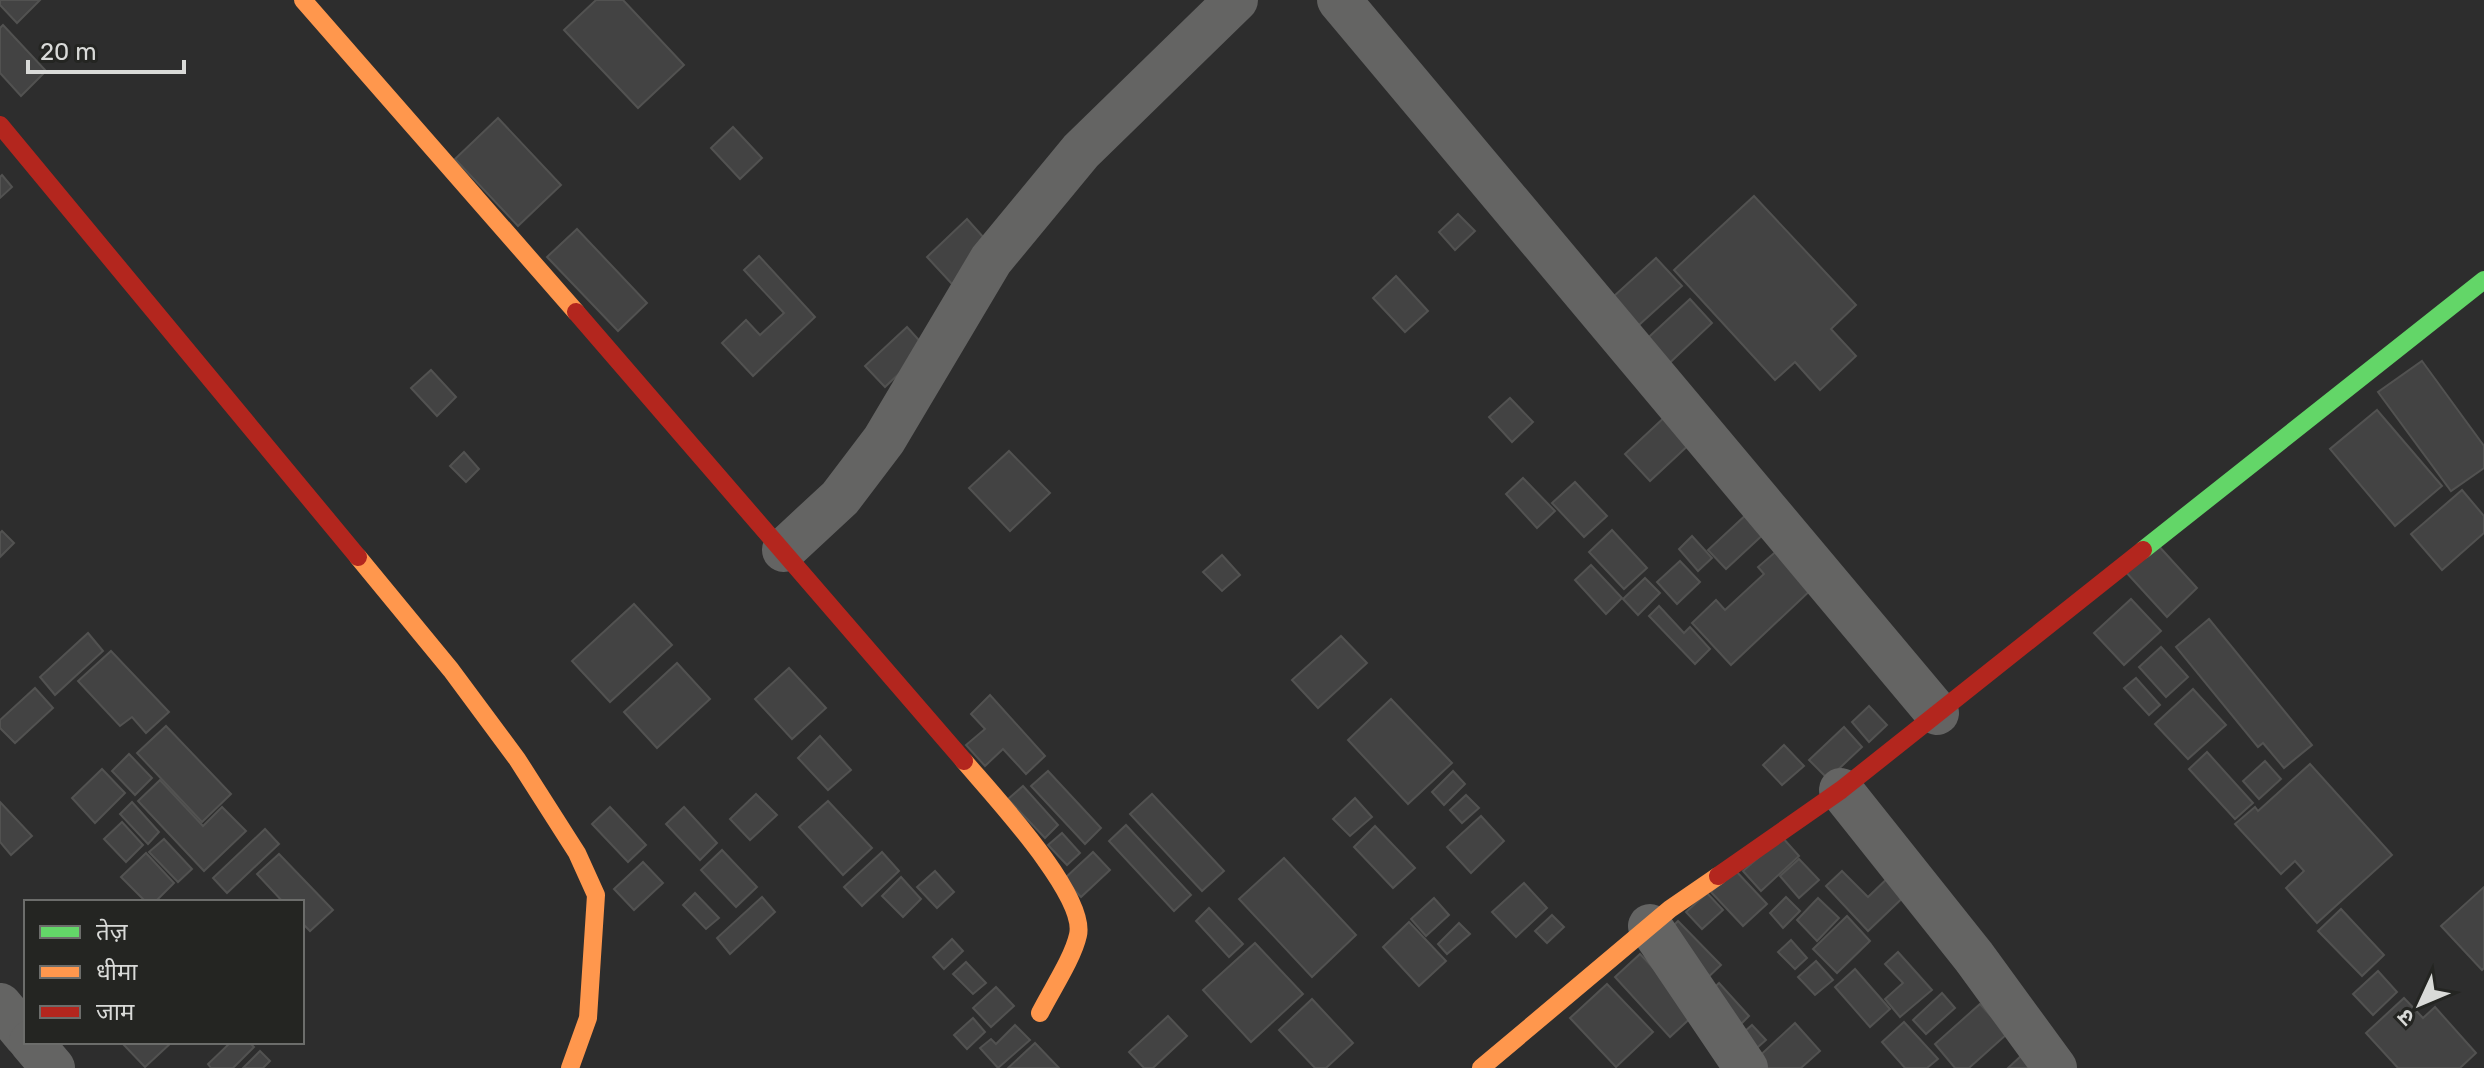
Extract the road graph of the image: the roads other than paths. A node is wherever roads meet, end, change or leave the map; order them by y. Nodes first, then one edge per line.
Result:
1 (303, 0) edge
2 (1236, 0) edge
3 (1339, 0) edge
4 (0, 125) edge
5 (2484, 280) edge
6 (784, 550) junction
7 (1937, 713) junction
8 (1841, 790) junction
9 (1650, 926) junction
10 (0, 1005) edge
11 (1040, 1013) dead end
12 (24, 1034) edge
13 (33, 1044) edge
14 (53, 1068) edge
15 (570, 1068) edge
16 (1481, 1068) edge
17 (1746, 1068) edge
18 (2055, 1068) edge

1 - 6 street
2 - 6 street
3 - 7 street
4 - 15 street
5 - 7 street
6 - 11 street
7 - 8 street
8 - 9 street
8 - 18 street
9 - 16 street
9 - 17 street
10 - 12 street
13 - 14 street

